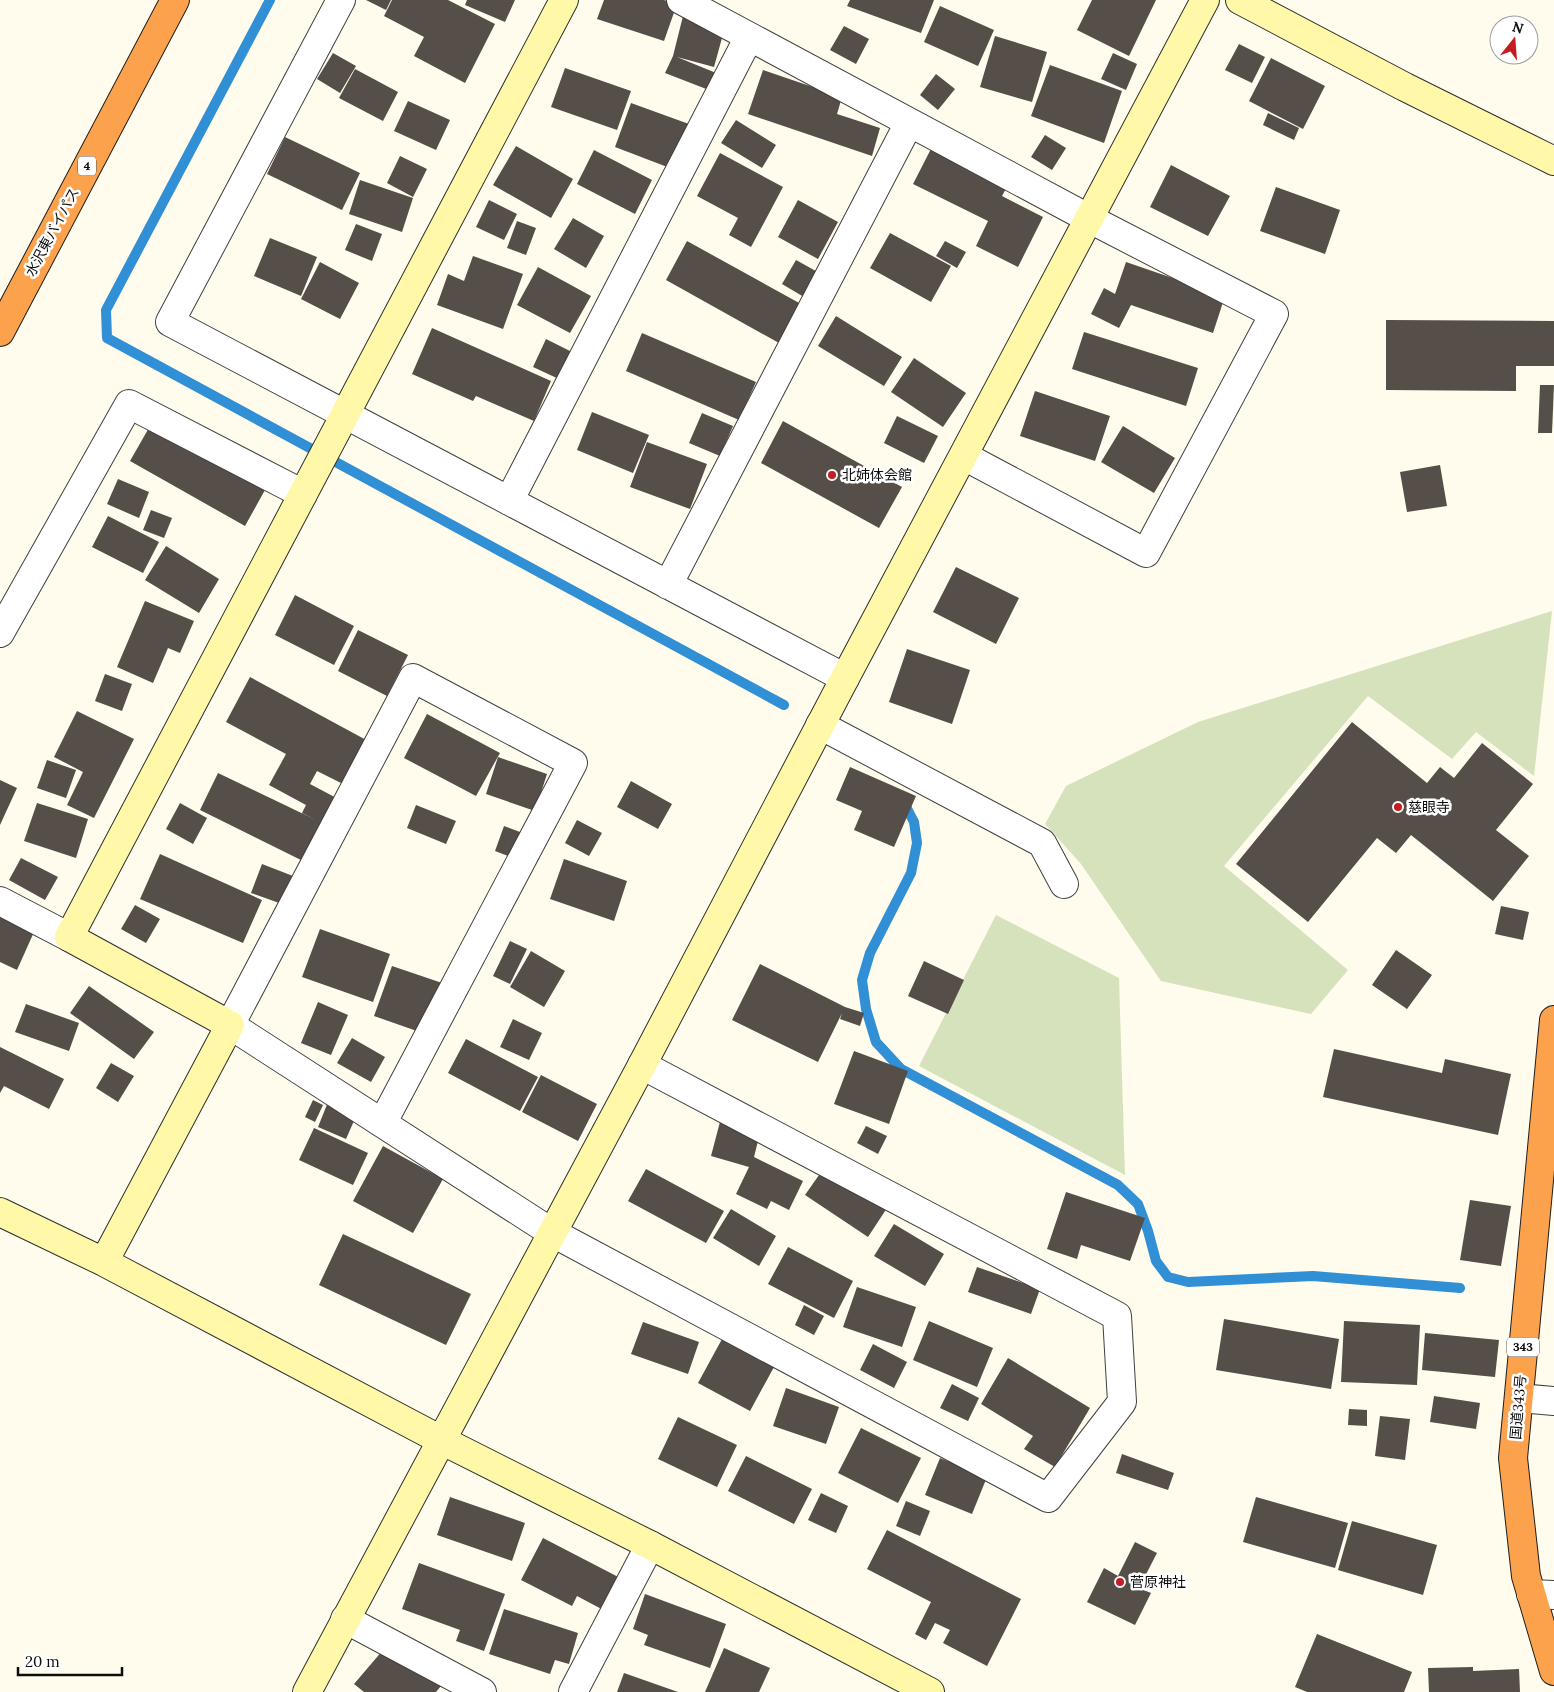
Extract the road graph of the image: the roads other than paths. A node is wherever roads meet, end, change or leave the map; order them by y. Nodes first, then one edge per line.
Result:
1 (175, 0) edge
2 (341, 0) edge
3 (564, 0) edge
4 (681, 0) edge
5 (1205, 0) edge
6 (1240, 0) edge
7 (749, 37) junction
8 (909, 123) junction
9 (1554, 160) edge
10 (1088, 218) junction
11 (0, 332) edge
12 (346, 414) junction
13 (964, 456) junction
14 (303, 494) junction
15 (509, 501) junction
16 (668, 585) junction
17 (0, 633) edge
18 (845, 678) junction
19 (820, 725) junction
20 (1064, 884) dead end
21 (0, 901) edge
22 (69, 937) junction
23 (1554, 1020) edge
24 (230, 1025) junction
25 (642, 1065) junction
26 (382, 1122) junction
27 (0, 1212) edge
28 (552, 1232) junction
29 (104, 1262) junction
30 (1519, 1398) junction
31 (1554, 1401) edge
32 (441, 1440) junction
33 (650, 1545) junction
34 (1543, 1595) edge
35 (345, 1619) junction
36 (1554, 1670) edge
37 (307, 1692) edge
38 (482, 1692) edge
39 (573, 1692) edge
40 (930, 1692) edge

1 - 11 highway, 水沢東バイパス / 4
2 - 12 street
3 - 12 street
4 - 7 street
5 - 10 street
6 - 9 street
7 - 8 street
7 - 15 street
8 - 10 street
8 - 16 street
10 - 13 street
10 - 13 street
12 - 14 street
12 - 15 street
13 - 18 street
14 - 17 street
14 - 22 street
15 - 16 street
16 - 18 street
18 - 19 street
19 - 20 street
19 - 25 street
21 - 22 street
22 - 24 street
23 - 30 highway, 国道343号 / 343
24 - 26 street
24 - 26 street
24 - 29 street
25 - 28 street
25 - 28 street
26 - 28 street
27 - 29 street
28 - 32 street
29 - 32 street
30 - 31 street
30 - 34 highway, 国道343号 / 343
32 - 33 street
32 - 35 street
33 - 39 street
33 - 40 street
34 - 36 highway, 国道343号 / 343
35 - 37 street
35 - 38 street

